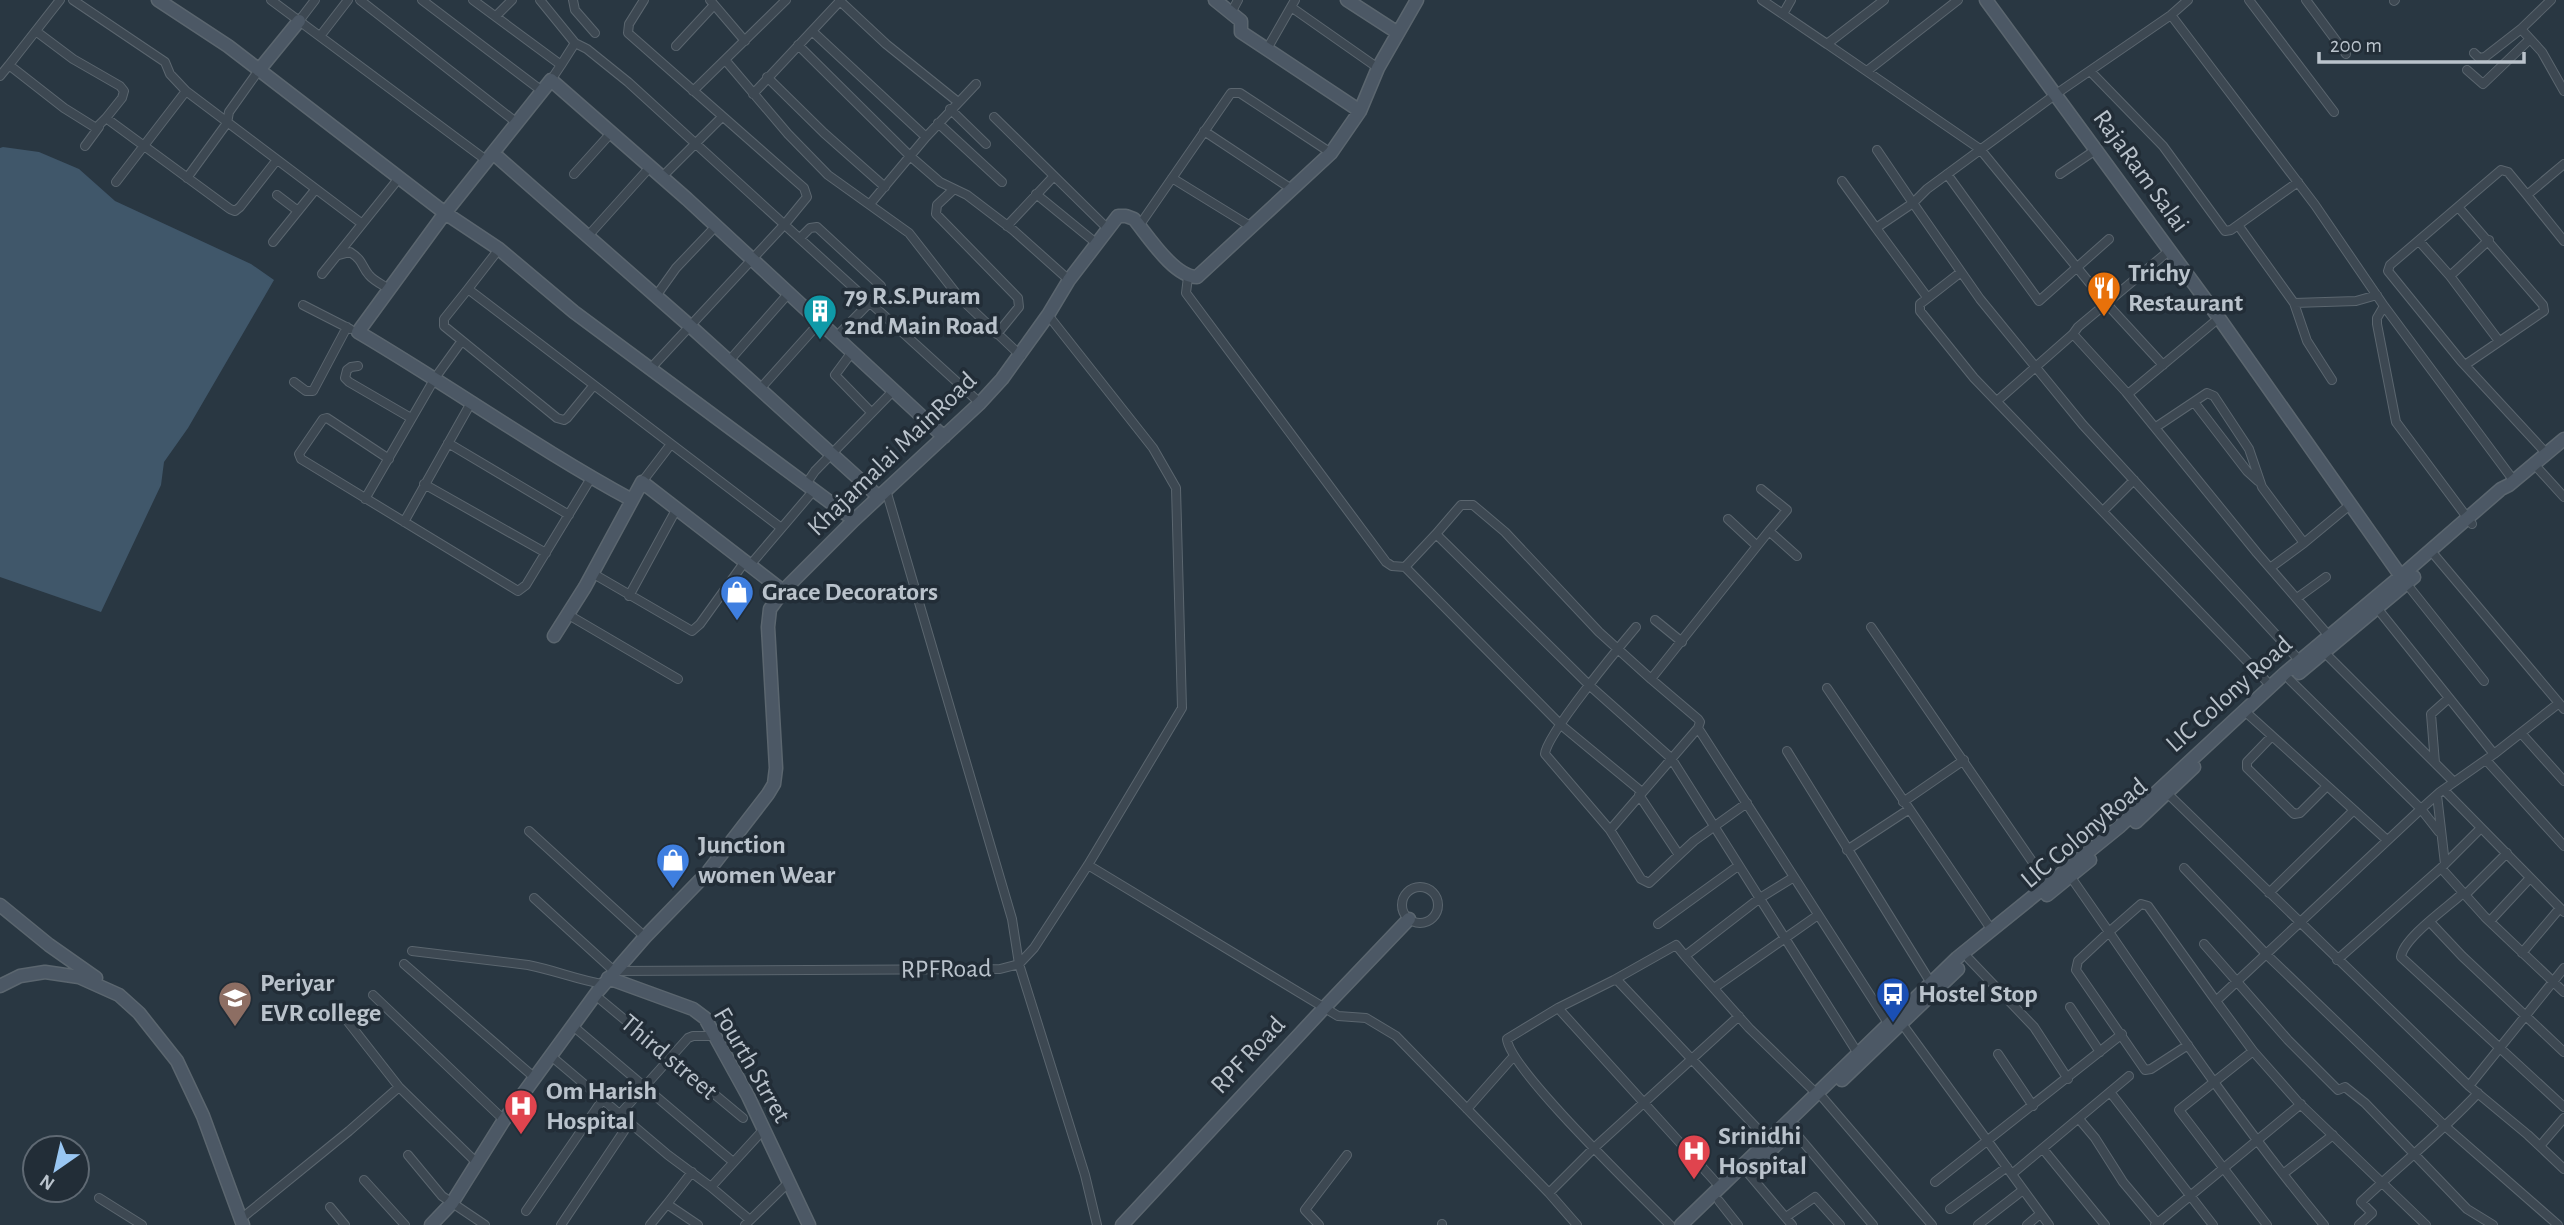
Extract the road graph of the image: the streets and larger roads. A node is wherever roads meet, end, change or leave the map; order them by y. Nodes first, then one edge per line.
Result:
1 (60, 0) edge
2 (73, 0) edge
3 (158, 0) edge
4 (271, 0) edge
5 (315, 0) edge
6 (348, 0) edge
7 (360, 0) edge
8 (422, 0) edge
9 (473, 0) edge
10 (512, 0) edge
11 (540, 0) edge
12 (573, 0) edge
13 (645, 0) edge
14 (772, 0) edge
15 (786, 0) edge
16 (840, 0) edge
17 (1215, 0) edge
18 (1238, 0) edge
19 (1347, 0) edge
20 (1417, 0) edge
21 (1762, 0) edge
22 (1791, 0) edge
23 (1884, 0) edge
24 (1958, 0) edge
25 (1986, 0) edge
26 (2188, 0) edge
27 (2249, 0) edge
28 (2306, 0) edge
29 (2551, 0) edge
30 (713, 2) edge
31 (1293, 4) edge
32 (779, 7) junction
33 (1231, 13) junction
34 (1783, 14) junction
35 (2171, 15) junction
36 (496, 16) junction
37 (299, 21) junction
38 (2521, 29) junction
39 (812, 31) junction
40 (37, 32) junction
41 (595, 33) dead end
42 (1398, 33) junction
43 (321, 35) dead end
44 (2530, 39) junction
45 (745, 41) junction
46 (575, 43) junction
47 (1827, 44) junction
48 (798, 45) junction
49 (676, 46) dead end
50 (1267, 49) junction
51 (2474, 53) dead end
52 (2346, 54) dead end
53 (726, 61) junction
54 (9, 65) junction
55 (561, 65) junction
56 (1378, 68) junction
57 (259, 70) junction
58 (2467, 70) dead end
59 (1867, 71) junction
60 (2090, 71) junction
61 (0, 76) edge
62 (767, 77) junction
63 (551, 80) junction
64 (976, 84) dead end
65 (186, 91) junction
66 (542, 91) junction
67 (693, 91) junction
68 (2564, 91) edge
69 (753, 93) junction
70 (2056, 94) junction
71 (958, 103) junction
72 (950, 109) junction
73 (1360, 111) junction
74 (2334, 112) dead end
75 (722, 117) junction
76 (993, 117) dead end
77 (106, 118) junction
78 (226, 123) junction
79 (517, 123) junction
80 (938, 123) junction
81 (99, 127) junction
82 (1204, 131) junction
83 (611, 133) junction
84 (926, 137) junction
85 (694, 144) junction
86 (986, 144) dead end
87 (85, 146) dead end
88 (145, 147) junction
89 (1980, 149) junction
90 (2097, 149) junction
91 (1877, 150) dead end
92 (1331, 153) junction
93 (490, 156) junction
94 (910, 156) junction
95 (276, 161) junction
96 (2564, 164) edge
97 (650, 167) junction
98 (574, 174) dead end
99 (1947, 174) junction
100 (2060, 174) dead end
101 (1054, 176) junction
102 (399, 177) junction
103 (187, 178) junction
104 (661, 178) junction
105 (1172, 178) junction
106 (1842, 181) dead end
107 (116, 182) dead end
108 (1002, 182) dead end
109 (2298, 182) junction
110 (885, 187) junction
111 (954, 189) junction
112 (314, 190) junction
113 (1293, 190) junction
114 (1036, 194) junction
115 (277, 195) dead end
116 (2527, 195) junction
117 (1913, 203) junction
118 (870, 204) junction
119 (2459, 208) junction
120 (298, 211) junction
121 (444, 213) junction
122 (361, 223) junction
123 (784, 225) junction
124 (2238, 225) junction
125 (716, 226) junction
126 (1007, 226) junction
127 (1139, 226) junction
128 (1250, 226) junction
129 (1107, 228) junction
130 (1876, 228) junction
131 (588, 236) junction
132 (800, 238) junction
133 (2109, 239) dead end
134 (2489, 240) junction
135 (2419, 241) junction
136 (2564, 241) edge
137 (272, 242) dead end
138 (1096, 243) junction
139 (499, 250) junction
140 (2170, 250) junction
141 (339, 254) junction
142 (751, 259) junction
143 (2077, 269) junction
144 (1961, 272) junction
145 (322, 274) dead end
146 (2450, 276) junction
147 (1188, 277) junction
148 (1069, 280) junction
149 (389, 289) junction
150 (468, 289) junction
151 (788, 293) junction
152 (2377, 295) junction
153 (656, 296) junction
154 (1927, 297) junction
155 (869, 303) junction
156 (2106, 303) junction
157 (2294, 303) junction
158 (303, 304) dead end
159 (2384, 306) junction
160 (1048, 316) junction
161 (2219, 318) junction
162 (820, 322) junction
163 (690, 326) junction
164 (352, 329) junction
165 (997, 334) junction
166 (2073, 334) junction
167 (836, 337) junction
168 (2499, 341) junction
169 (461, 342) junction
170 (852, 352) junction
171 (1021, 356) junction
172 (729, 361) junction
173 (2163, 365) junction
174 (2465, 365) junction
175 (358, 366) dead end
176 (2035, 367) junction
177 (651, 368) junction
178 (435, 378) junction
179 (2332, 380) dead end
180 (294, 382) dead end
181 (594, 385) junction
182 (760, 389) junction
183 (894, 390) junction
184 (2128, 394) junction
185 (472, 401) junction
186 (1997, 401) junction
187 (2194, 402) junction
188 (980, 403) junction
189 (871, 412) junction
190 (411, 418) junction
191 (2155, 427) junction
192 (944, 437) junction
193 (2564, 439) edge
194 (448, 443) junction
195 (671, 444) junction
196 (2546, 453) junction
197 (832, 455) junction
198 (389, 459) junction
199 (2533, 463) junction
200 (591, 478) junction
201 (2134, 480) junction
202 (642, 482) junction
203 (2259, 482) junction
204 (2512, 483) junction
205 (424, 484) junction
206 (810, 487) junction
207 (1761, 489) dead end
208 (882, 494) junction
209 (2564, 497) edge
210 (365, 499) junction
211 (632, 500) junction
212 (2351, 505) junction
213 (677, 508) junction
214 (2103, 511) junction
215 (569, 514) junction
216 (1728, 519) dead end
217 (854, 520) junction
218 (2470, 521) junction
219 (404, 522) junction
220 (780, 527) junction
221 (1769, 531) junction
222 (1436, 534) junction
223 (2304, 543) junction
224 (1758, 545) junction
225 (546, 553) junction
226 (2434, 554) junction
227 (1797, 556) dead end
228 (748, 562) junction
229 (1405, 567) junction
230 (2270, 568) junction
231 (592, 573) junction
232 (2326, 577) dead end
233 (2404, 580) junction
234 (783, 591) junction
235 (629, 596) junction
236 (2297, 597) junction
237 (2376, 608) junction
238 (567, 614) junction
239 (1655, 620) dead end
240 (1636, 627) dead end
241 (1871, 627) dead end
242 (554, 636) dead end
243 (2329, 636) junction
244 (1682, 642) junction
245 (1617, 650) junction
246 (2324, 652) junction
247 (2300, 661) junction
248 (678, 679) dead end
249 (1651, 679) junction
250 (2484, 681) dead end
251 (2280, 683) junction
252 (1590, 685) junction
253 (1827, 688) dead end
254 (2449, 698) junction
255 (2561, 706) edge
256 (2249, 715) junction
257 (1561, 724) junction
258 (1698, 728) junction
259 (2521, 733) junction
260 (2272, 736) junction
261 (1787, 751) dead end
262 (2494, 754) junction
263 (1671, 758) junction
264 (1964, 760) junction
265 (2486, 760) junction
266 (2435, 763) junction
267 (2564, 781) edge
268 (2454, 782) junction
269 (2327, 786) junction
270 (2164, 790) junction
271 (2440, 792) junction
272 (1640, 793) junction
273 (1746, 803) junction
274 (1905, 806) junction
275 (2421, 809) junction
276 (2354, 810) junction
277 (1714, 827) junction
278 (2481, 828) junction
279 (1610, 830) junction
280 (529, 831) dead end
281 (2440, 832) junction
282 (2387, 840) junction
283 (2564, 846) edge
284 (1847, 850) junction
285 (2507, 853) junction
286 (1679, 855) junction
287 (1088, 865) junction
288 (1738, 866) junction
289 (2443, 866) junction
290 (2184, 868) dead end
291 (2067, 872) junction
292 (1794, 877) junction
293 (2530, 878) junction
294 (2048, 883) junction
295 (2269, 893) junction
296 (2464, 894) junction
297 (534, 898) dead end
298 (1760, 898) junction
299 (0, 905) edge
300 (2562, 910) edge
301 (1818, 915) junction
302 (1409, 919) junction
303 (2430, 922) junction
304 (2490, 922) junction
305 (1658, 923) dead end
306 (2300, 924) junction
307 (2109, 932) junction
308 (1989, 934) junction
309 (645, 937) junction
310 (1785, 939) junction
311 (2204, 944) dead end
312 (412, 951) dead end
313 (2522, 953) junction
314 (2267, 955) junction
315 (1685, 956) junction
316 (1969, 958) junction
317 (2337, 960) junction
318 (404, 964) dead end
319 (1019, 964) junction
320 (2564, 968) edge
321 (609, 978) junction
322 (1614, 981) junction
323 (2553, 982) junction
324 (1931, 983) junction
325 (2236, 983) junction
326 (0, 986) edge
327 (1714, 988) junction
328 (2564, 992) edge
329 (119, 995) junction
330 (373, 995) dead end
331 (595, 995) junction
332 (2216, 1002) junction
333 (2070, 1007) dead end
334 (1324, 1008) junction
335 (1558, 1008) junction
336 (1739, 1016) junction
337 (2524, 1016) junction
338 (345, 1018) dead end
339 (1895, 1021) junction
340 (573, 1026) junction
341 (2122, 1034) junction
342 (715, 1036) junction
343 (2188, 1045) junction
344 (2499, 1049) junction
345 (2253, 1051) junction
346 (1857, 1052) junction
347 (2100, 1052) junction
348 (2564, 1052) edge
349 (1998, 1054) dead end
350 (551, 1056) junction
351 (669, 1057) junction
352 (1513, 1057) junction
353 (1691, 1058) junction
354 (2129, 1076) dead end
355 (535, 1078) junction
356 (2068, 1079) junction
357 (2216, 1083) junction
358 (2469, 1086) junction
359 (399, 1087) junction
360 (644, 1087) junction
361 (2110, 1092) junction
362 (2478, 1093) junction
363 (1819, 1096) junction
364 (603, 1099) junction
365 (1644, 1103) junction
366 (2301, 1104) junction
367 (2033, 1106) junction
368 (2564, 1107) edge
369 (1466, 1109) junction
370 (620, 1114) junction
371 (743, 1118) dead end
372 (2564, 1118) edge
373 (2079, 1119) junction
374 (505, 1120) junction
375 (630, 1122) junction
376 (2446, 1127) junction
377 (764, 1129) junction
378 (1792, 1129) junction
379 (2333, 1135) junction
380 (1775, 1138) junction
381 (1987, 1140) junction
382 (2258, 1140) junction
383 (2540, 1146) junction
384 (1594, 1148) junction
385 (2043, 1149) junction
386 (2412, 1154) junction
387 (408, 1155) dead end
388 (1347, 1155) dead end
389 (732, 1161) junction
390 (478, 1164) junction
391 (2223, 1169) junction
392 (2009, 1170) junction
393 (2564, 1170) edge
394 (692, 1172) junction
395 (1748, 1173) junction
396 (2283, 1174) junction
397 (363, 1180) dead end
398 (789, 1182) junction
399 (1935, 1182) dead end
400 (2382, 1182) junction
401 (711, 1186) junction
402 (2023, 1190) junction
403 (1549, 1193) junction
404 (1720, 1194) junction
405 (2191, 1196) junction
406 (99, 1198) dead end
407 (452, 1203) junction
408 (667, 1204) junction
409 (330, 1206) dead end
410 (1950, 1209) dead end
411 (526, 1211) dead end
412 (2040, 1213) junction
413 (2369, 1216) junction
414 (1786, 1217) junction
415 (803, 1222) edge
416 (239, 1223) edge
417 (748, 1223) edge
418 (2157, 1224) edge
419 (142, 1225) edge
420 (345, 1225) edge
421 (405, 1225) edge
422 (431, 1225) edge
423 (485, 1225) edge
424 (561, 1225) edge
425 (650, 1225) edge
426 (698, 1225) edge
427 (1097, 1225) edge
428 (1122, 1225) edge
429 (1319, 1225) edge
430 (1577, 1225) edge
431 (1670, 1225) edge
432 (1681, 1225) edge
433 (1694, 1225) edge
434 (1738, 1225) edge
435 (1792, 1225) edge
436 (1840, 1225) edge
437 (1873, 1225) edge
438 (1932, 1225) edge
439 (1978, 1225) edge
440 (2026, 1225) edge
441 (2049, 1225) edge
442 (2105, 1225) edge
443 (2213, 1225) edge
444 (2267, 1225) edge
445 (2324, 1225) edge
446 (2359, 1225) edge
447 (2378, 1225) edge
448 (2426, 1225) edge
449 (2493, 1225) edge
450 (2558, 1225) edge

1 - 40 street
2 - 65 street
3 - 57 street
4 - 37 street
5 - 37 street
6 - 43 street
7 - 79 street
8 - 66 street
9 - 36 street
10 - 36 street
11 - 46 street
12 - 41 street
13 - 67 street
14 - 32 street
15 - 32 street
16 - 39 street
16 - 71 street
17 - 33 street
18 - 33 street
19 - 42 street
20 - 42 street
21 - 34 street
22 - 34 street
23 - 47 street
24 - 59 street
25 - 70 street, RajaRam Salai
26 - 35 street
27 - 74 street
28 - 52 street
29 - 38 street
30 - 45 street
30 - 49 street
31 - 50 street
31 - 56 street
32 - 45 street
33 - 50 street
34 - 47 street
35 - 60 street
35 - 109 street
36 - 55 street
37 - 57 street
37 - 93 street
38 - 44 street
38 - 51 street
39 - 48 street
39 - 84 street
40 - 54 street
40 - 77 street
42 - 56 street
44 - 58 street
44 - 68 street
45 - 53 street
46 - 55 street
46 - 85 street
47 - 59 street
48 - 62 street
48 - 94 street
50 - 73 street
53 - 67 street
53 - 69 street
54 - 61 street
54 - 81 street
55 - 63 street
56 - 73 street
57 - 78 street
57 - 102 street
59 - 89 street
60 - 70 street
60 - 124 street
62 - 69 street
62 - 110 street
63 - 66 street
63 - 83 street
64 - 71 street
65 - 78 street
65 - 88 street
66 - 79 street
67 - 75 street
69 - 118 street
70 - 89 street
70 - 90 street, RajaRam Salai
71 - 72 street
72 - 80 street
72 - 86 street
73 - 92 street
75 - 85 street
75 - 123 street
76 - 101 street
77 - 81 street
77 - 88 street
78 - 95 street
78 - 103 street
79 - 93 street
80 - 84 street
80 - 108 street
81 - 87 street
82 - 92 street
82 - 105 street
82 - 113 street
83 - 97 street
83 - 98 street
84 - 94 street
85 - 104 street
85 - 123 street
88 - 103 street
88 - 107 street
89 - 99 street
89 - 143 street
90 - 100 street
90 - 140 street, RajaRam Salai
91 - 117 street
92 - 113 street
93 - 121 street
93 - 131 street
94 - 110 street
94 - 111 street
95 - 103 street
95 - 112 street
96 - 116 street
97 - 104 street
97 - 131 street
99 - 117 street
99 - 143 street
101 - 114 street
101 - 129 street
102 - 121 street
102 - 122 street
104 - 125 street
105 - 127 street
105 - 128 street
106 - 130 street
109 - 124 street
109 - 152 street
110 - 118 street
111 - 126 street
111 - 165 street
112 - 120 street
112 - 122 street
113 - 128 street
114 - 126 street
114 - 138 street
115 - 120 street
116 - 119 street
116 - 136 street
117 - 130 street
117 - 144 street
118 - 165 street
119 - 134 street
119 - 135 street
120 - 137 street
121 - 139 street
121 - 149 street
122 - 141 street
123 - 132 street
123 - 142 street
124 - 157 street
125 - 142 street
125 - 153 street
126 - 148 street
127 - 129 street
127 - 147 street
128 - 147 street
129 - 138 street, Khajamalai MainRoad
130 - 154 street
131 - 153 street
132 - 155 street
132 - 155 street
133 - 143 street
134 - 146 street
134 - 168 street
135 - 146 street
135 - 174 street
138 - 148 street, Khajamalai MainRoad
139 - 150 street
139 - 177 street
140 - 156 street
140 - 161 street, RajaRam Salai
141 - 145 street
141 - 149 street
142 - 151 street
142 - 163 street
143 - 156 street
144 - 154 street
144 - 176 street
146 - 168 street
147 - 229 street
148 - 160 street, Khajamalai MainRoad
149 - 164 street
150 - 169 street
150 - 181 street
151 - 162 street
151 - 172 street
152 - 157 street
152 - 159 street
153 - 163 street
154 - 186 street
155 - 167 street
155 - 188 street
156 - 166 street
156 - 173 street
157 - 179 street
158 - 164 street
159 - 204 street
159 - 218 street
160 - 171 street, Khajamalai MainRoad
160 - 287 street
161 - 173 street
161 - 212 street, RajaRam Salai
162 - 167 street
162 - 182 street
163 - 172 street
163 - 177 street
164 - 178 street
164 - 180 street
165 - 171 street
166 - 176 street
166 - 184 street
167 - 170 street
168 - 174 street
169 - 178 street
169 - 181 street
170 - 183 street
170 - 189 street
171 - 188 street, Khajamalai MainRoad
172 - 182 street
173 - 184 street
174 - 196 street
175 - 190 street
176 - 186 street
176 - 201 street
177 - 206 street
178 - 185 street
178 - 190 street
181 - 195 street
182 - 197 street
183 - 189 street
183 - 192 street
184 - 191 street
185 - 194 street
185 - 200 street
186 - 214 street
187 - 191 street
187 - 203 street
187 - 203 street
188 - 192 street, Khajamalai MainRoad
189 - 197 street
190 - 198 street
191 - 230 street
192 - 208 street, Khajamalai MainRoad
193 - 196 street
194 - 205 street
194 - 215 street
195 - 202 street
195 - 220 street
196 - 199 street
197 - 206 street
197 - 208 street
198 - 210 street
198 - 210 street
199 - 204 street
199 - 209 street
200 - 211 street
200 - 215 street
201 - 214 street
201 - 247 street
202 - 211 street
202 - 213 street
203 - 223 street
204 - 218 street
205 - 219 street
205 - 225 street
206 - 217 street
206 - 220 street
207 - 221 street
208 - 217 street, Khajamalai MainRoad
208 - 319 street, RPFRoad
210 - 219 street
211 - 231 street
212 - 223 street
212 - 233 street, RajaRam Salai
213 - 228 street
213 - 235 street
214 - 251 street
215 - 225 street
216 - 224 street
217 - 234 street, Khajamalai MainRoad
218 - 226 street
219 - 225 street
220 - 228 street
221 - 224 street
221 - 227 street
222 - 229 street
222 - 245 street
222 - 252 street
223 - 230 street
224 - 244 street
226 - 233 street, LIC Colony Road
226 - 255 street
228 - 234 street
228 - 235 street
229 - 257 street
230 - 236 street
231 - 235 street
231 - 238 street
232 - 236 street
233 - 237 street, LIC ColonyRoad
233 - 243 street, LIC Colony Road
233 - 250 street
234 - 309 street, Khajamalai MainRoad
236 - 243 street
237 - 246 street, LIC ColonyRoad
237 - 254 street
238 - 242 street
238 - 248 street
239 - 244 street
240 - 245 street
241 - 264 street
243 - 247 street, LIC Colony Road
244 - 249 street
245 - 249 street
245 - 252 street
246 - 251 street, LIC ColonyRoad
246 - 266 street
247 - 251 street, LIC Colony Road
249 - 258 street
251 - 256 street, LIC ColonyRoad
251 - 270 street, LIC Colony Road
251 - 275 street
252 - 257 street
252 - 263 street
253 - 274 street
254 - 262 street
254 - 266 street
255 - 259 street
256 - 260 street
256 - 270 street, LIC ColonyRoad
257 - 272 street
257 - 279 street
258 - 263 street
258 - 273 street
259 - 262 street
259 - 267 street
260 - 269 street
260 - 269 street
261 - 284 street
262 - 265 street
263 - 272 street
263 - 277 street
264 - 274 street
264 - 294 street
265 - 268 street
265 - 283 street
266 - 268 street
268 - 271 street
269 - 276 street
270 - 291 street, LIC ColonyRoad
270 - 295 street
271 - 275 street
271 - 278 street
271 - 281 street
272 - 279 street
272 - 286 street
273 - 277 street
273 - 292 street
274 - 284 street
274 - 308 street
275 - 281 street
275 - 282 street
276 - 282 street
276 - 295 street
277 - 286 street
277 - 288 street
278 - 285 street
278 - 289 street
279 - 286 street
280 - 309 street
281 - 289 street
282 - 306 street
284 - 324 street
285 - 293 street
285 - 296 street
287 - 319 street
287 - 334 street
288 - 298 street
288 - 305 street
289 - 296 street
289 - 317 street
290 - 314 street
291 - 294 street
291 - 307 street
291 - 308 street, LIC ColonyRoad
292 - 298 street
292 - 301 street
293 - 300 street
293 - 304 street
294 - 308 street
295 - 306 street
296 - 303 street
296 - 304 street
297 - 321 street
298 - 310 street
298 - 315 street
299 - 329 street
300 - 313 street
301 - 310 street
301 - 339 street
302 - 302 street
302 - 334 street, RPF Road
303 - 337 street
303 - 344 street
304 - 313 street
306 - 314 street
306 - 317 street
307 - 332 street
307 - 341 street
307 - 343 street
308 - 316 street, LIC ColonyRoad
308 - 324 street
309 - 321 street, Khajamalai MainRoad
310 - 327 street
310 - 346 street
311 - 325 street
312 - 321 street, RPFRoad
313 - 323 street
314 - 325 street
314 - 376 street
315 - 322 street
315 - 327 street
316 - 339 street, LIC ColonyRoad
316 - 356 street
317 - 358 street
318 - 355 street
319 - 321 street, RPFRoad
319 - 427 street
320 - 323 street
321 - 331 street, Khajamalai MainRoad
321 - 342 street, Fourth Strret
322 - 335 street
322 - 353 street
323 - 328 street
323 - 337 street
324 - 339 street
325 - 332 street
325 - 386 street
326 - 329 street
327 - 336 street
329 - 416 street
330 - 374 street
331 - 340 street, Khajamalai MainRoad
331 - 351 street, Third street
332 - 345 street
333 - 347 street
334 - 369 street
334 - 428 street, RPF Road
335 - 352 street
335 - 365 street
336 - 353 street
336 - 363 street
337 - 344 street
337 - 348 street
338 - 359 street
339 - 346 street, LIC ColonyRoad
339 - 363 street, LIC ColonyRoad
339 - 381 street
340 - 350 street, Khajamalai MainRoad
340 - 360 street
341 - 343 street
341 - 347 street
342 - 351 street
342 - 377 street, Fourth Strret
343 - 357 street
344 - 358 street
344 - 368 street
345 - 357 street
345 - 366 street
346 - 363 street, LIC ColonyRoad
347 - 356 street
349 - 367 street
350 - 355 street, Khajamalai MainRoad
350 - 364 street
351 - 360 street
351 - 371 street, Third street
352 - 369 street
352 - 384 street
353 - 365 street
353 - 380 street
354 - 361 street
355 - 374 street, Khajamalai MainRoad
356 - 367 street
357 - 382 street
357 - 391 street
358 - 362 street
359 - 390 street
359 - 416 street
360 - 370 street
360 - 389 street
361 - 373 street
361 - 405 street
362 - 376 street
362 - 383 street
363 - 378 street, LIC ColonyRoad
363 - 380 street, LIC ColonyRoad
363 - 438 street
364 - 370 street
364 - 411 street
365 - 384 street
365 - 404 street
366 - 379 street
366 - 382 street
367 - 381 street
369 - 403 street
370 - 375 street
372 - 383 street
373 - 385 street
373 - 418 street
374 - 390 street, Khajamalai MainRoad
375 - 394 street
375 - 424 street
376 - 386 street
376 - 450 street
377 - 389 street
377 - 398 street, Fourth Strret
378 - 380 street, LIC ColonyRoad
378 - 437 street
379 - 396 street
379 - 400 street
380 - 395 street, LIC ColonyRoad
380 - 404 street, LIC ColonyRoad
381 - 392 street
381 - 399 street
382 - 391 street
382 - 396 street
383 - 393 street
384 - 403 street
384 - 431 street
385 - 392 street
385 - 442 street
386 - 400 street
386 - 449 street
387 - 407 street
388 - 429 street
389 - 401 street
390 - 407 street, Khajamalai MainRoad
391 - 405 street
391 - 444 street
392 - 402 street
392 - 410 street
394 - 401 street
394 - 408 street
395 - 404 street, LIC ColonyRoad
395 - 414 street
396 - 445 street
397 - 421 street
398 - 415 street, Fourth Strret
398 - 417 street
400 - 413 street
400 - 448 street
401 - 417 street
402 - 412 street
402 - 439 street
403 - 430 street
404 - 432 street, LIC ColonyRoad
404 - 433 street, LIC ColonyRoad
404 - 434 street
405 - 418 street
405 - 443 street
406 - 419 street
407 - 422 street, Khajamalai MainRoad
407 - 423 street
408 - 425 street
408 - 426 street
409 - 420 street
412 - 440 street
412 - 441 street
413 - 446 street
413 - 447 street
414 - 435 street
414 - 436 street

